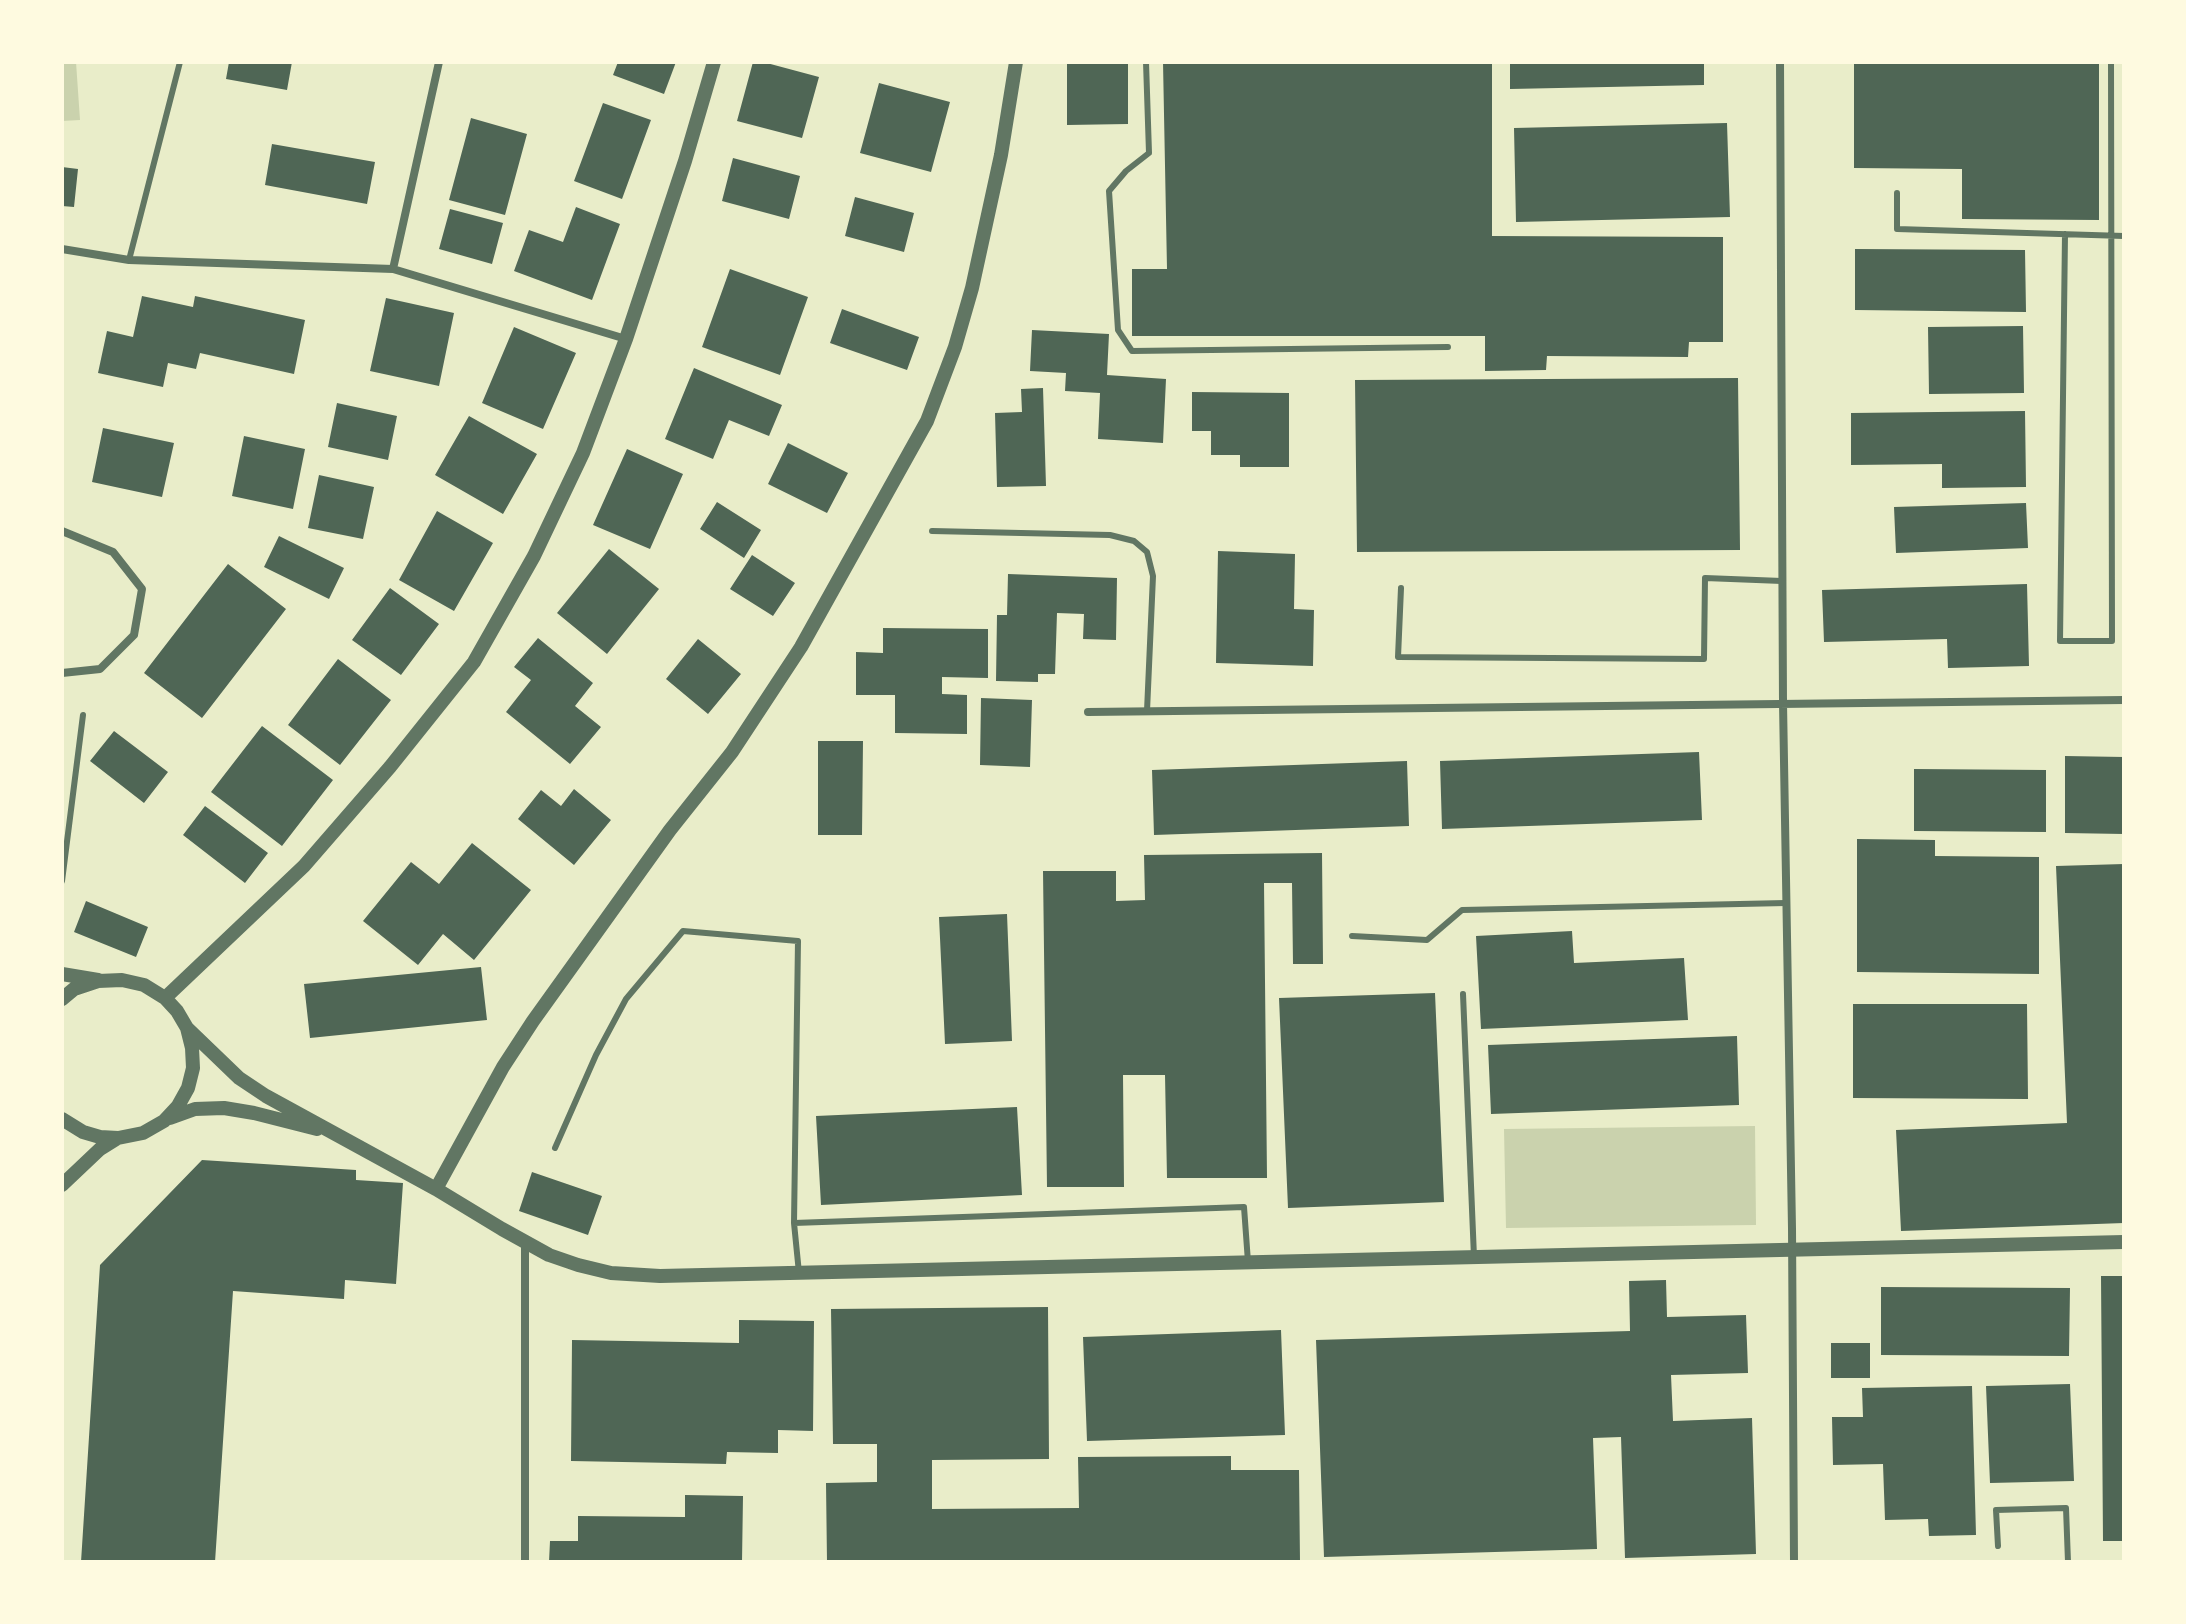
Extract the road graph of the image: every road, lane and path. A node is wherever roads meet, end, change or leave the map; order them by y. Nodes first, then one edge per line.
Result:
1 (180, 62) edge
2 (439, 62) edge
3 (714, 62) edge
4 (1016, 62) edge
5 (1146, 62) edge
6 (1780, 62) edge
7 (2111, 62) edge
8 (1897, 193) dead end
9 (2065, 234) junction
10 (2112, 236) junction
11 (2124, 236) edge
12 (62, 249) edge
13 (129, 260) junction
14 (393, 269) junction
15 (626, 339) junction
16 (1448, 347) dead end
17 (62, 531) edge
18 (932, 531) dead end
19 (1782, 581) junction
20 (1401, 588) dead end
21 (62, 673) edge
22 (2124, 700) edge
23 (1783, 703) junction
24 (1147, 711) junction
25 (1088, 712) dead end
26 (83, 715) dead end
27 (62, 881) edge
28 (1786, 903) junction
29 (1352, 936) dead end
30 (62, 974) edge
31 (98, 981) junction
32 (1463, 994) dead end
33 (165, 998) junction
34 (62, 999) edge
35 (187, 1028) junction
36 (62, 1119) edge
37 (164, 1121) junction
38 (340, 1135) junction
39 (118, 1138) junction
40 (555, 1148) dead end
41 (62, 1185) edge
42 (436, 1189) junction
43 (794, 1223) junction
44 (525, 1242) junction
45 (2124, 1242) edge
46 (1792, 1250) junction
47 (1474, 1257) junction
48 (1248, 1263) junction
49 (799, 1273) junction
50 (1998, 1546) dead end
51 (525, 1562) edge
52 (1794, 1562) edge
53 (2068, 1562) edge

1 - 13 lane
2 - 14 street
3 - 15 street
4 - 42 street
5 - 16 lane
6 - 19 street
7 - 10 lane
8 - 9 lane
9 - 10 lane
9 - 10 lane
10 - 11 lane
12 - 13 street
13 - 14 street
14 - 15 street
15 - 33 street
17 - 21 street
18 - 24 lane
19 - 20 lane
19 - 23 street
22 - 23 street
23 - 24 street
23 - 28 street
24 - 25 street
26 - 27 lane
28 - 29 lane
28 - 46 street
30 - 31 street
31 - 33 street
31 - 34 street
32 - 47 lane
33 - 35 street
35 - 37 street
35 - 38 street
36 - 39 street
37 - 38 street
37 - 39 street
38 - 42 street
39 - 41 street
40 - 43 lane
42 - 44 street
43 - 48 lane
43 - 49 lane
44 - 49 street
44 - 51 street
45 - 46 street
46 - 47 street
46 - 52 street
47 - 48 street
48 - 49 street
50 - 53 lane

